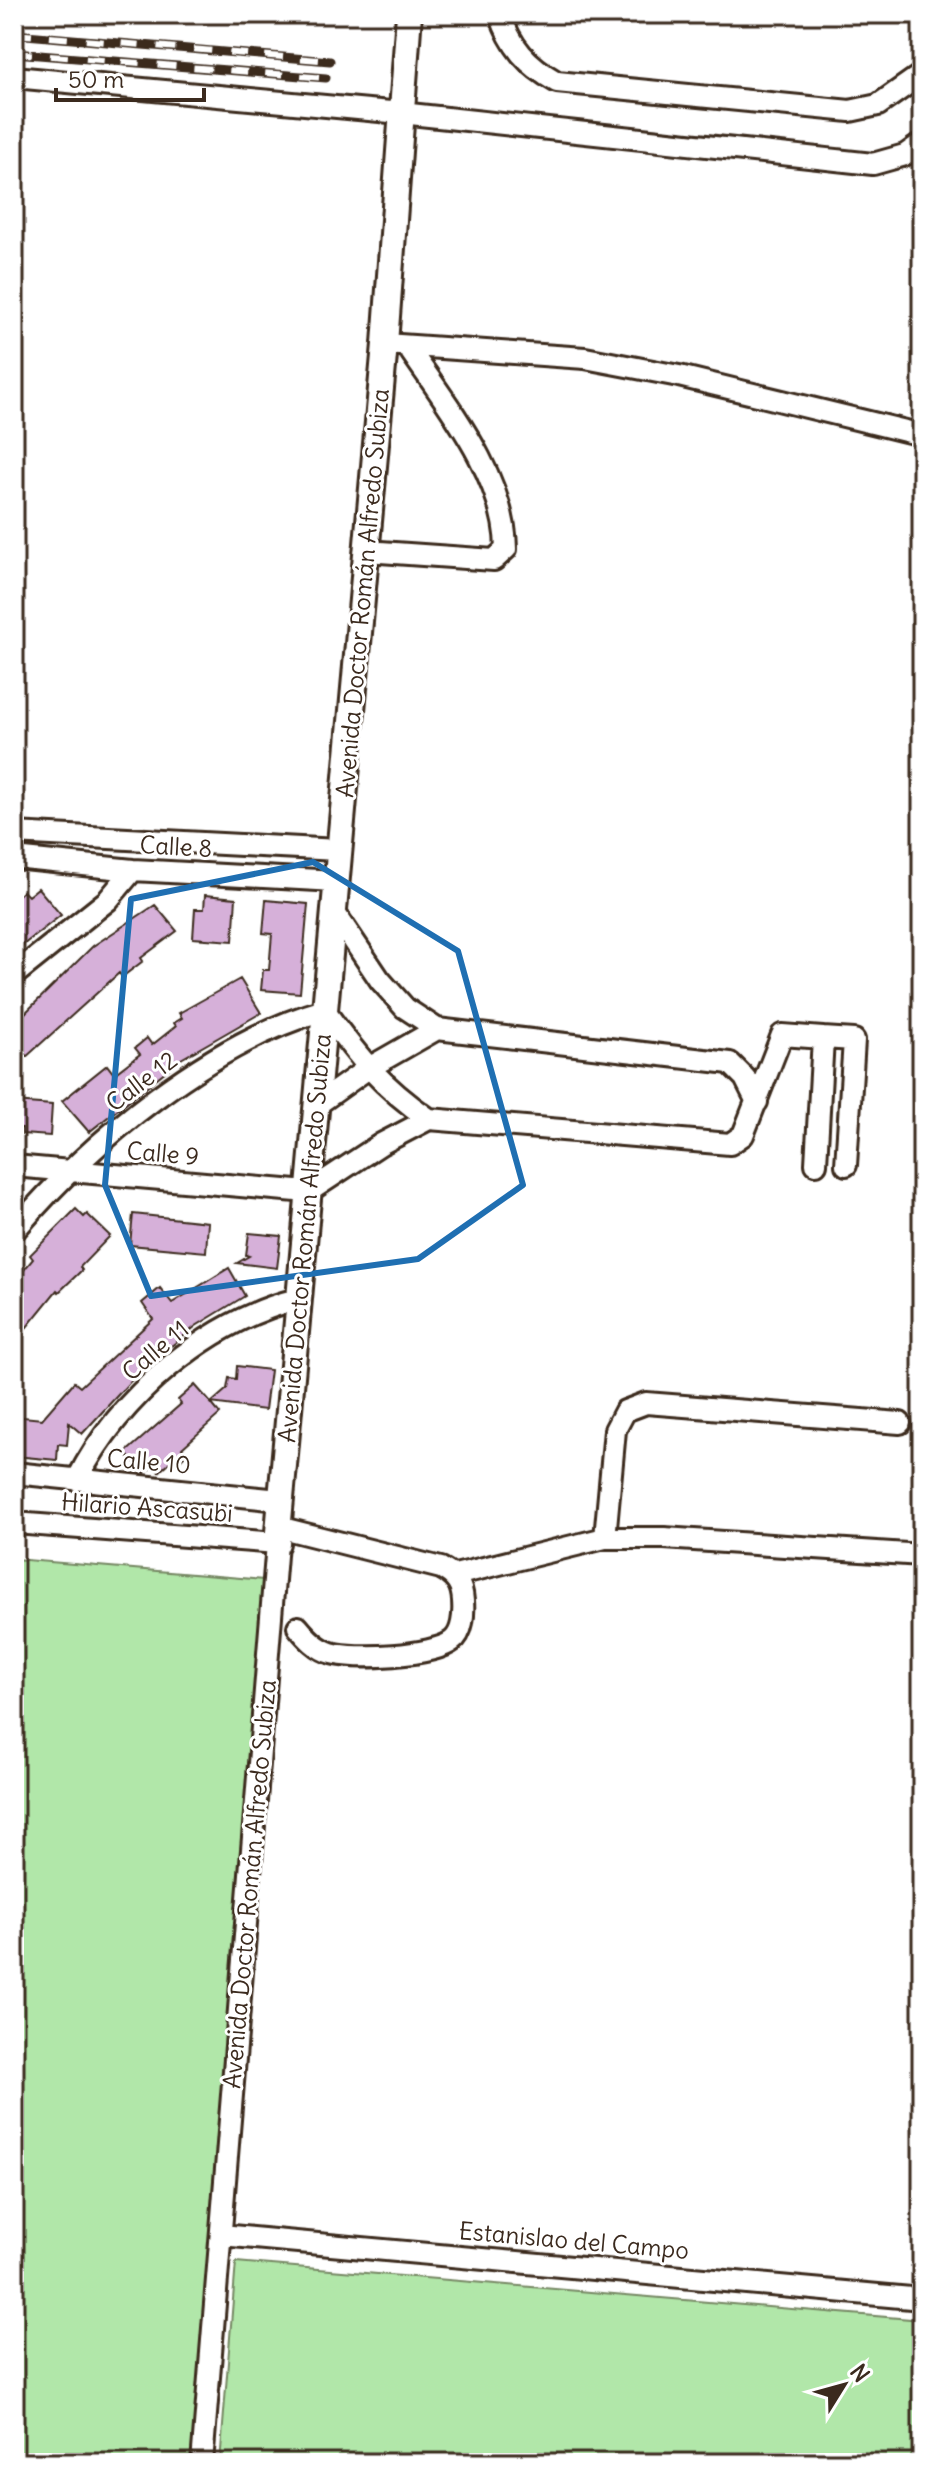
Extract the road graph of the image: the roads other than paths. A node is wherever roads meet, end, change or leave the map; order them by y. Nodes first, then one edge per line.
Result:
1 (409, 14) edge
2 (500, 14) edge
3 (922, 74) edge
4 (14, 77) edge
5 (401, 113) junction
6 (922, 143) edge
7 (396, 345) junction
8 (922, 435) edge
9 (366, 551) junction
10 (14, 833) edge
11 (338, 850) junction
12 (14, 858) edge
13 (133, 870) junction
14 (336, 881) junction
15 (333, 910) junction
16 (14, 975) edge
17 (324, 1010) junction
18 (437, 1029) junction
19 (823, 1038) junction
20 (367, 1069) junction
21 (757, 1102) junction
22 (315, 1106) junction
23 (429, 1119) junction
24 (816, 1164) dead end
25 (846, 1165) dead end
26 (14, 1166) edge
27 (72, 1171) junction
28 (308, 1192) junction
29 (14, 1231) edge
30 (298, 1299) junction
31 (900, 1423) dead end
32 (14, 1473) edge
33 (77, 1480) junction
34 (280, 1500) junction
35 (14, 1523) edge
36 (277, 1535) junction
37 (605, 1538) junction
38 (922, 1555) edge
39 (455, 1575) junction
40 (298, 1627) dead end
41 (221, 2235) junction
42 (922, 2299) edge
43 (202, 2463) edge

1 - 5 main road, Avenida Doctor Román Alfredo Subiza
2 - 3 street
4 - 5 street
5 - 6 street
5 - 7 main road, Avenida Doctor Román Alfredo Subiza
7 - 8 street
7 - 9 main road, Avenida Doctor Román Alfredo Subiza
7 - 9 street
9 - 11 main road, Avenida Doctor Román Alfredo Subiza
10 - 11 street
11 - 14 main road, Avenida Doctor Román Alfredo Subiza
12 - 13 street, Calle 8
13 - 14 street, Calle 8
13 - 16 street
14 - 15 main road, Avenida Doctor Román Alfredo Subiza
15 - 17 main road, Avenida Doctor Román Alfredo Subiza
15 - 18 street
17 - 20 street
17 - 22 main road, Avenida Doctor Román Alfredo Subiza
17 - 27 street, Calle 12
18 - 20 street
18 - 21 street
19 - 21 street
19 - 24 street
19 - 25 street
20 - 22 street
20 - 23 street
21 - 23 street
22 - 28 main road, Avenida Doctor Román Alfredo Subiza
23 - 28 street
26 - 27 street, Calle 9
27 - 28 street, Calle 9
27 - 29 street, Calle 12
28 - 30 main road, Avenida Doctor Román Alfredo Subiza
30 - 33 street, Calle 11
30 - 34 main road, Avenida Doctor Román Alfredo Subiza
31 - 37 street
32 - 33 street, Calle 10
33 - 34 street, Calle 10
34 - 36 main road, Avenida Doctor Román Alfredo Subiza
35 - 36 street, Hilario Ascasubi
36 - 39 street, Hilario Ascasubi
36 - 41 street, Avenida Doctor Román Alfredo Subiza
37 - 38 street
37 - 39 street
39 - 40 street
41 - 42 street, Estanislao del Campo
41 - 43 street, Avenida Doctor Román Alfredo Subiza

